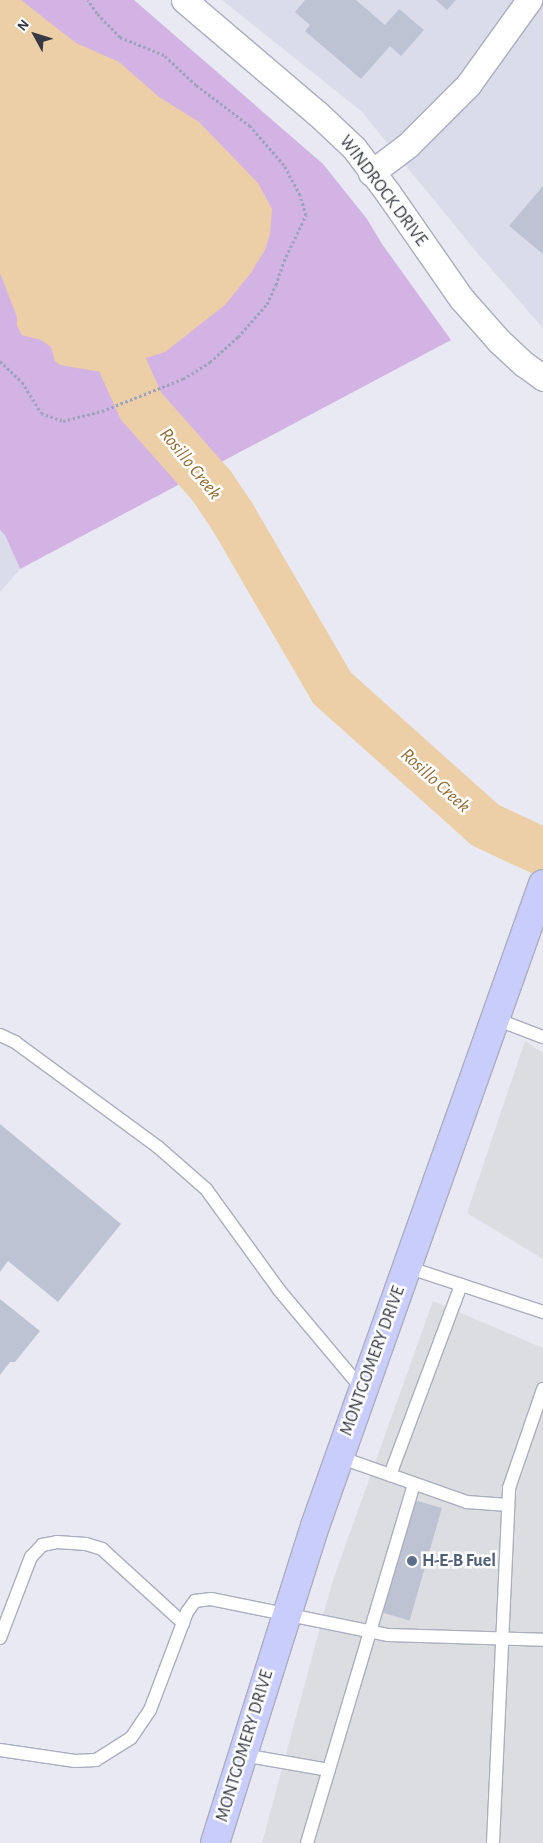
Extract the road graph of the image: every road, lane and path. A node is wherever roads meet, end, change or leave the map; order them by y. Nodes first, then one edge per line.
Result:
1 (88, 0) edge
2 (184, 0) edge
3 (529, 0) edge
4 (371, 173) junction
5 (0, 361) edge
6 (543, 378) edge
7 (539, 896) edge
8 (496, 1019) junction
9 (0, 1034) edge
10 (543, 1037) edge
11 (407, 1267) junction
12 (461, 1285) junction
13 (543, 1312) edge
14 (543, 1389) edge
15 (363, 1390) junction
16 (339, 1457) junction
17 (390, 1475) junction
18 (414, 1484) junction
19 (508, 1505) junction
20 (286, 1616) junction
21 (183, 1623) junction
22 (369, 1632) junction
23 (0, 1638) edge
24 (501, 1639) junction
25 (543, 1640) edge
26 (0, 1750) edge
27 (243, 1755) junction
28 (328, 1770) junction
29 (224, 1815) junction
30 (215, 1843) edge
31 (228, 1843) edge
32 (307, 1843) edge
33 (494, 1843) edge

1 - 5 path
2 - 4 street, WINDROCK DRIVE
3 - 4 street
4 - 6 street, WINDROCK DRIVE
7 - 8 main road, MONTGOMERY DRIVE
8 - 10 lane
8 - 11 main road, MONTGOMERY DRIVE
9 - 15 lane
11 - 12 lane
11 - 15 main road, MONTGOMERY DRIVE
12 - 13 lane
12 - 17 lane
14 - 19 lane
15 - 16 main road, MONTGOMERY DRIVE
16 - 17 lane
16 - 20 main road, MONTGOMERY DRIVE
17 - 18 lane
18 - 19 lane
18 - 22 lane
19 - 24 lane
20 - 21 lane
20 - 22 lane
20 - 27 main road, MONTGOMERY DRIVE
21 - 23 lane
21 - 26 lane
22 - 24 lane
22 - 28 lane
24 - 25 lane
24 - 33 lane
27 - 28 lane
27 - 29 main road, MONTGOMERY DRIVE
28 - 32 lane
29 - 30 main road, MONTGOMERY DRIVE
29 - 31 main road

